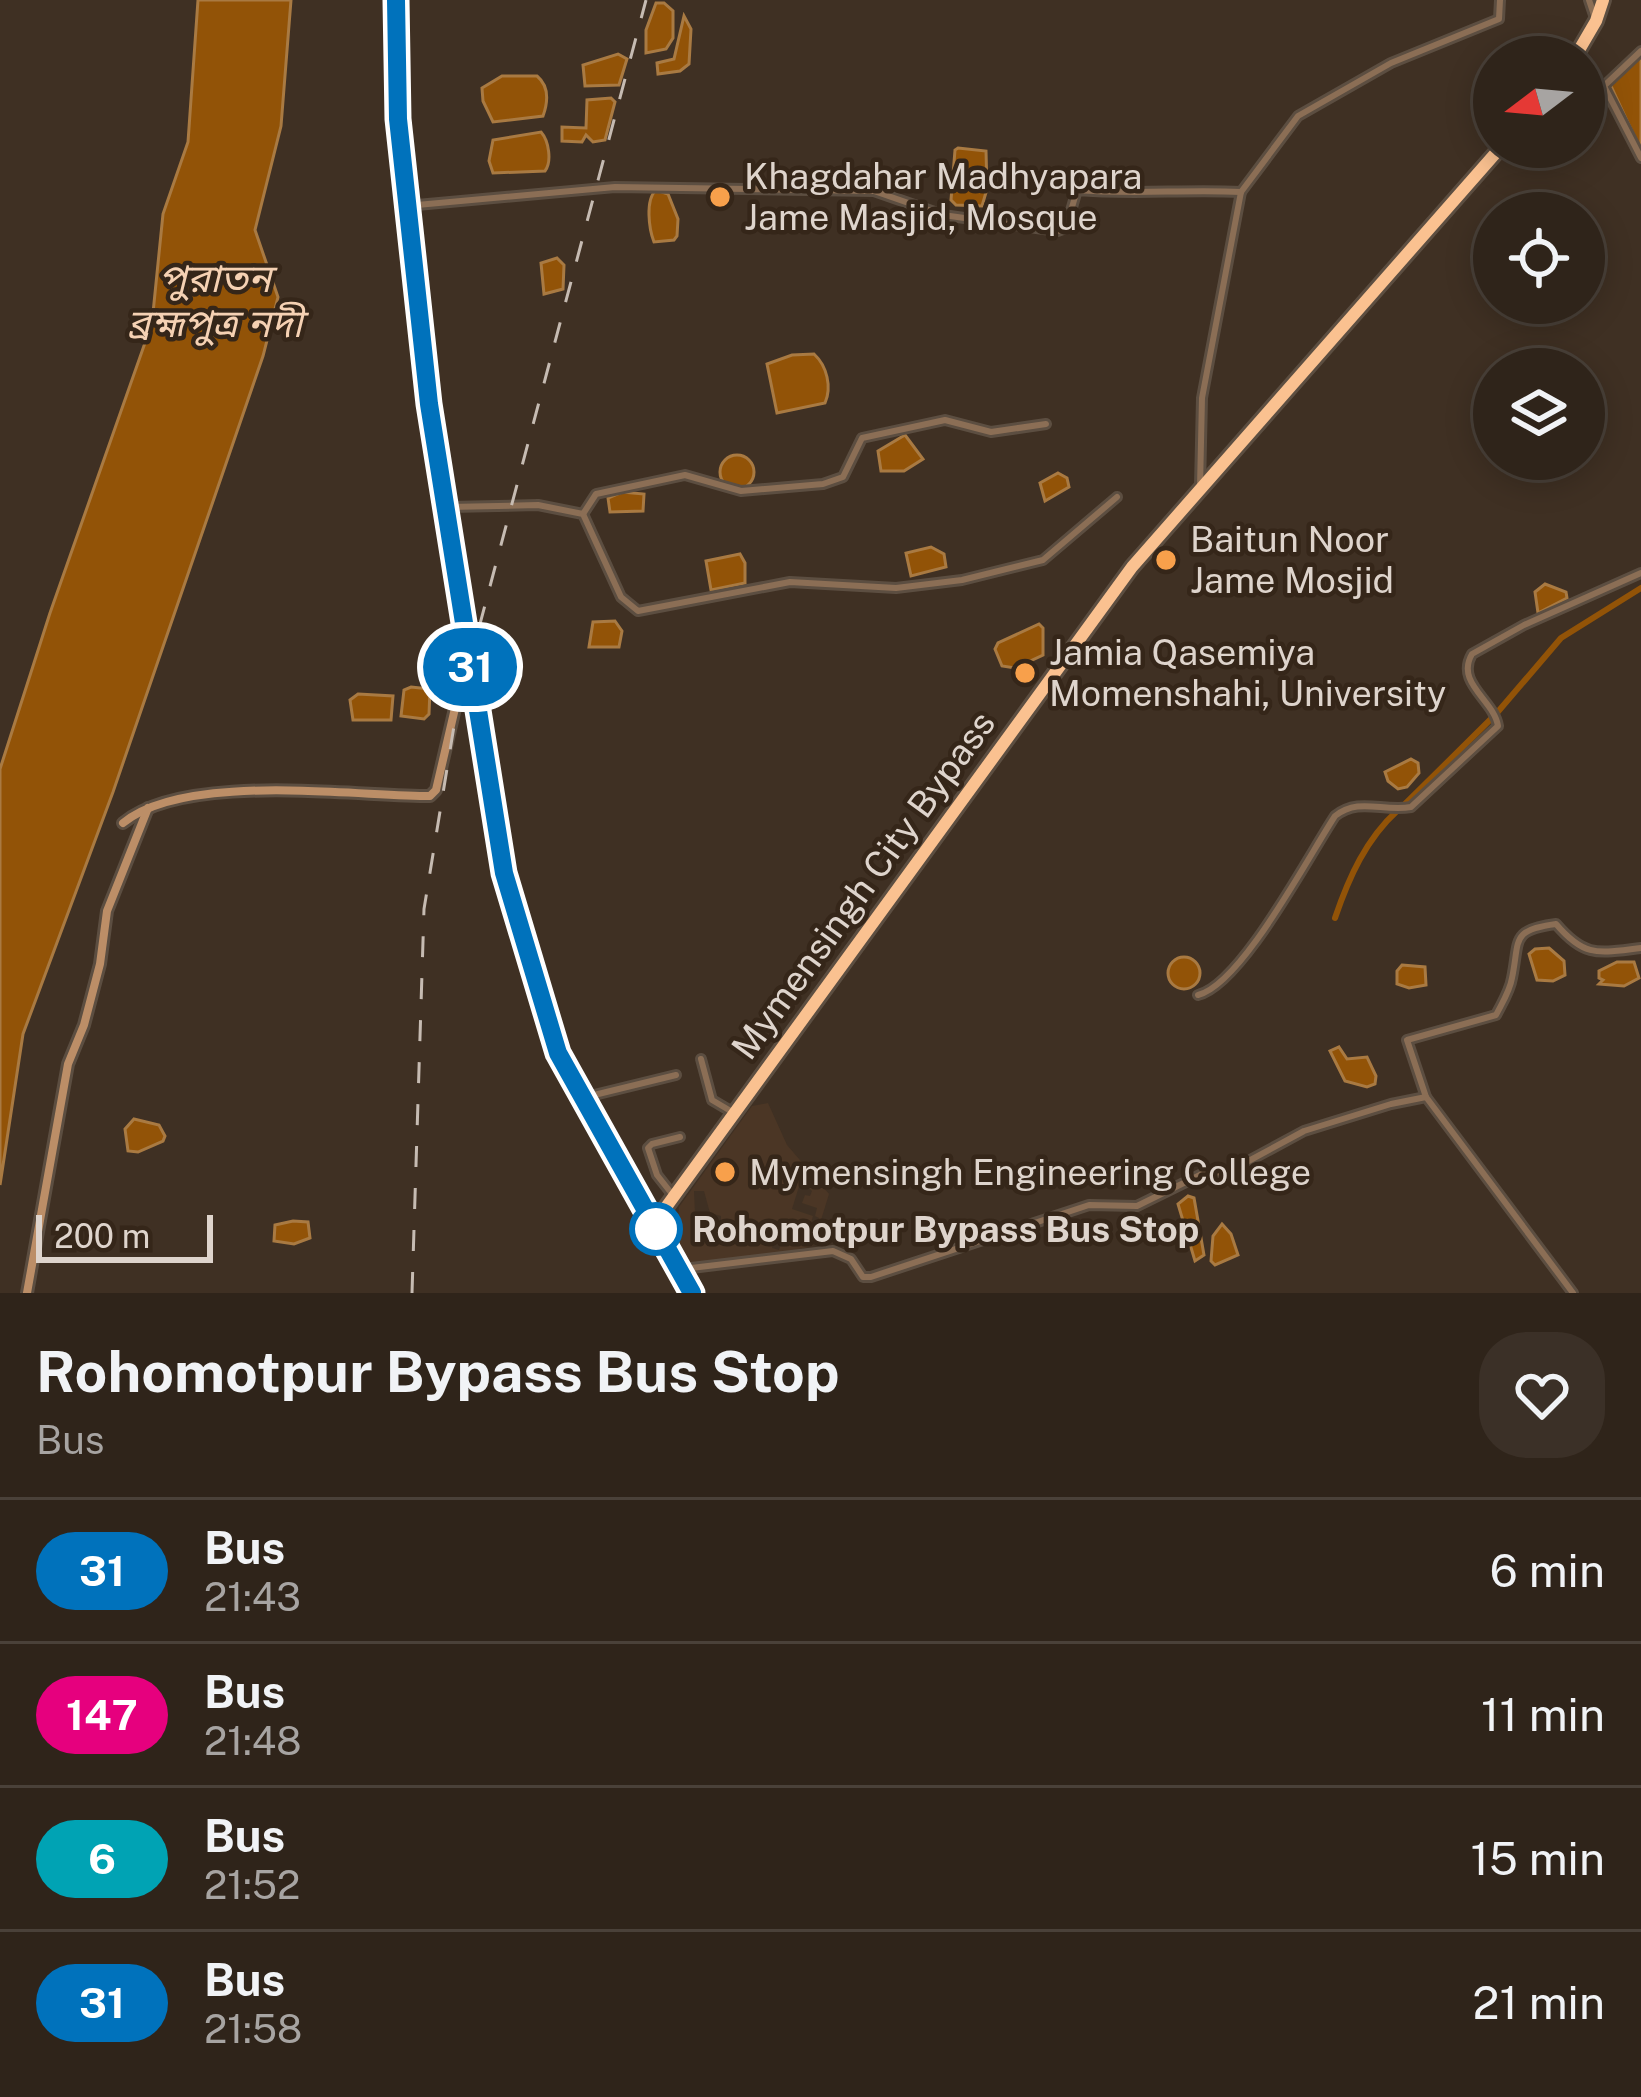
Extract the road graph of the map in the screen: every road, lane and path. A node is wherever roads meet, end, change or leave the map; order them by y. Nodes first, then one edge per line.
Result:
1 (396, 0) edge
2 (1500, 0) edge
3 (1589, 0) edge
4 (1603, 0) edge
5 (1596, 21) junction
6 (1587, 36) edge
7 (1641, 51) edge
8 (1641, 158) edge
9 (1483, 168) edge
10 (1241, 192) junction
11 (405, 206) junction
12 (1046, 424) dead end
13 (1200, 491) junction
14 (1117, 497) dead end
15 (445, 507) junction
16 (583, 514) junction
17 (1641, 573) edge
18 (466, 647) junction
19 (148, 808) junction
20 (123, 823) dead end
21 (1641, 948) edge
22 (1198, 995) dead end
23 (701, 1059) dead end
24 (676, 1075) dead end
25 (1426, 1097) junction
26 (582, 1098) junction
27 (734, 1113) junction
28 (680, 1137) dead end
29 (675, 1196) junction
30 (653, 1225) junction
31 (679, 1269) junction
32 (27, 1293) edge
33 (692, 1293) edge
34 (1573, 1293) edge

1 - 11 highway
2 - 10 street
3 - 5 street
4 - 5 highway
5 - 6 highway
7 - 8 street
9 - 13 highway, Mymensingh City Bypass
10 - 11 street
10 - 13 street
11 - 15 highway
12 - 16 street
13 - 27 highway, Mymensingh City Bypass
14 - 16 street
15 - 16 street
15 - 18 highway
17 - 22 street
18 - 19 street
18 - 26 highway
19 - 20 street
19 - 32 street
21 - 25 street
23 - 27 street
24 - 26 street
25 - 31 street
25 - 34 street
26 - 30 highway
27 - 29 highway, Mymensingh City Bypass
28 - 29 street
29 - 30 highway, Mymensingh City Bypass
30 - 31 highway
31 - 33 highway

